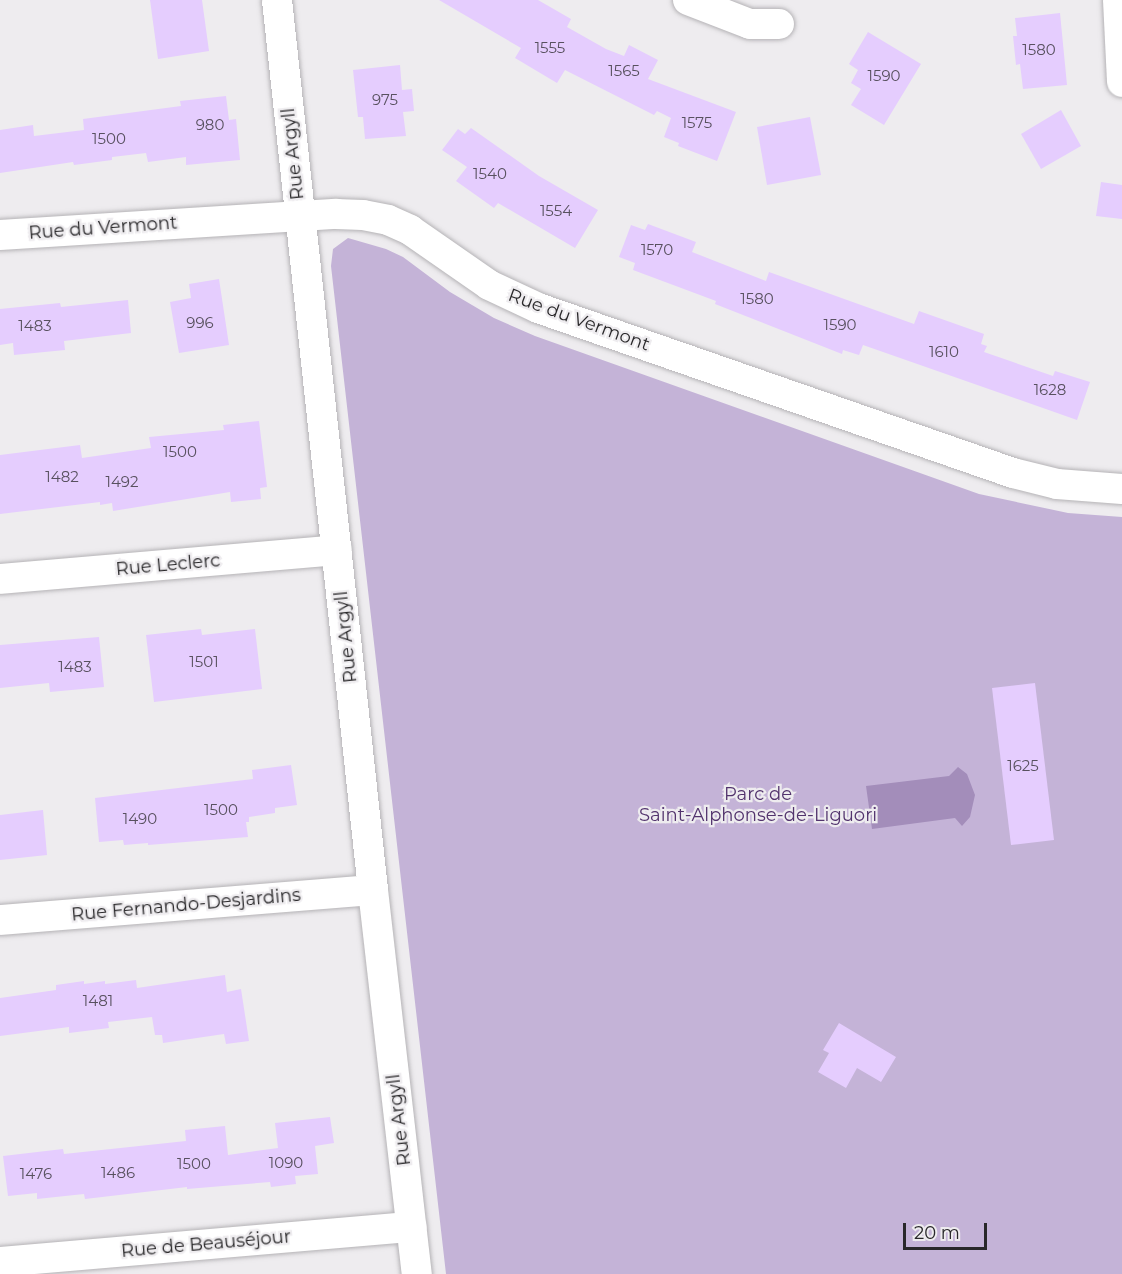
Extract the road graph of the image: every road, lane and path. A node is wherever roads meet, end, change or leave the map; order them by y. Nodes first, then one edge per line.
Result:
1 (277, 0) edge
2 (688, 0) edge
3 (1118, 0) edge
4 (779, 24) dead end
5 (1122, 82) edge
6 (299, 215) junction
7 (0, 235) edge
8 (1122, 489) edge
9 (337, 550) junction
10 (0, 579) edge
11 (373, 890) junction
12 (0, 920) edge
13 (411, 1227) junction
14 (0, 1262) edge
15 (417, 1274) edge

1 - 6 street, Rue Argyll
2 - 4 street
3 - 5 street
6 - 7 street, Rue du Vermont
6 - 8 street, Rue du Vermont
6 - 9 street, Rue Argyll
9 - 10 street, Rue Leclerc
9 - 11 street, Rue Argyll
11 - 12 street, Rue Fernando-Desjardins
11 - 13 street, Rue Argyll
13 - 14 street, Rue de Beauséjour
13 - 15 street, Rue Argyll

